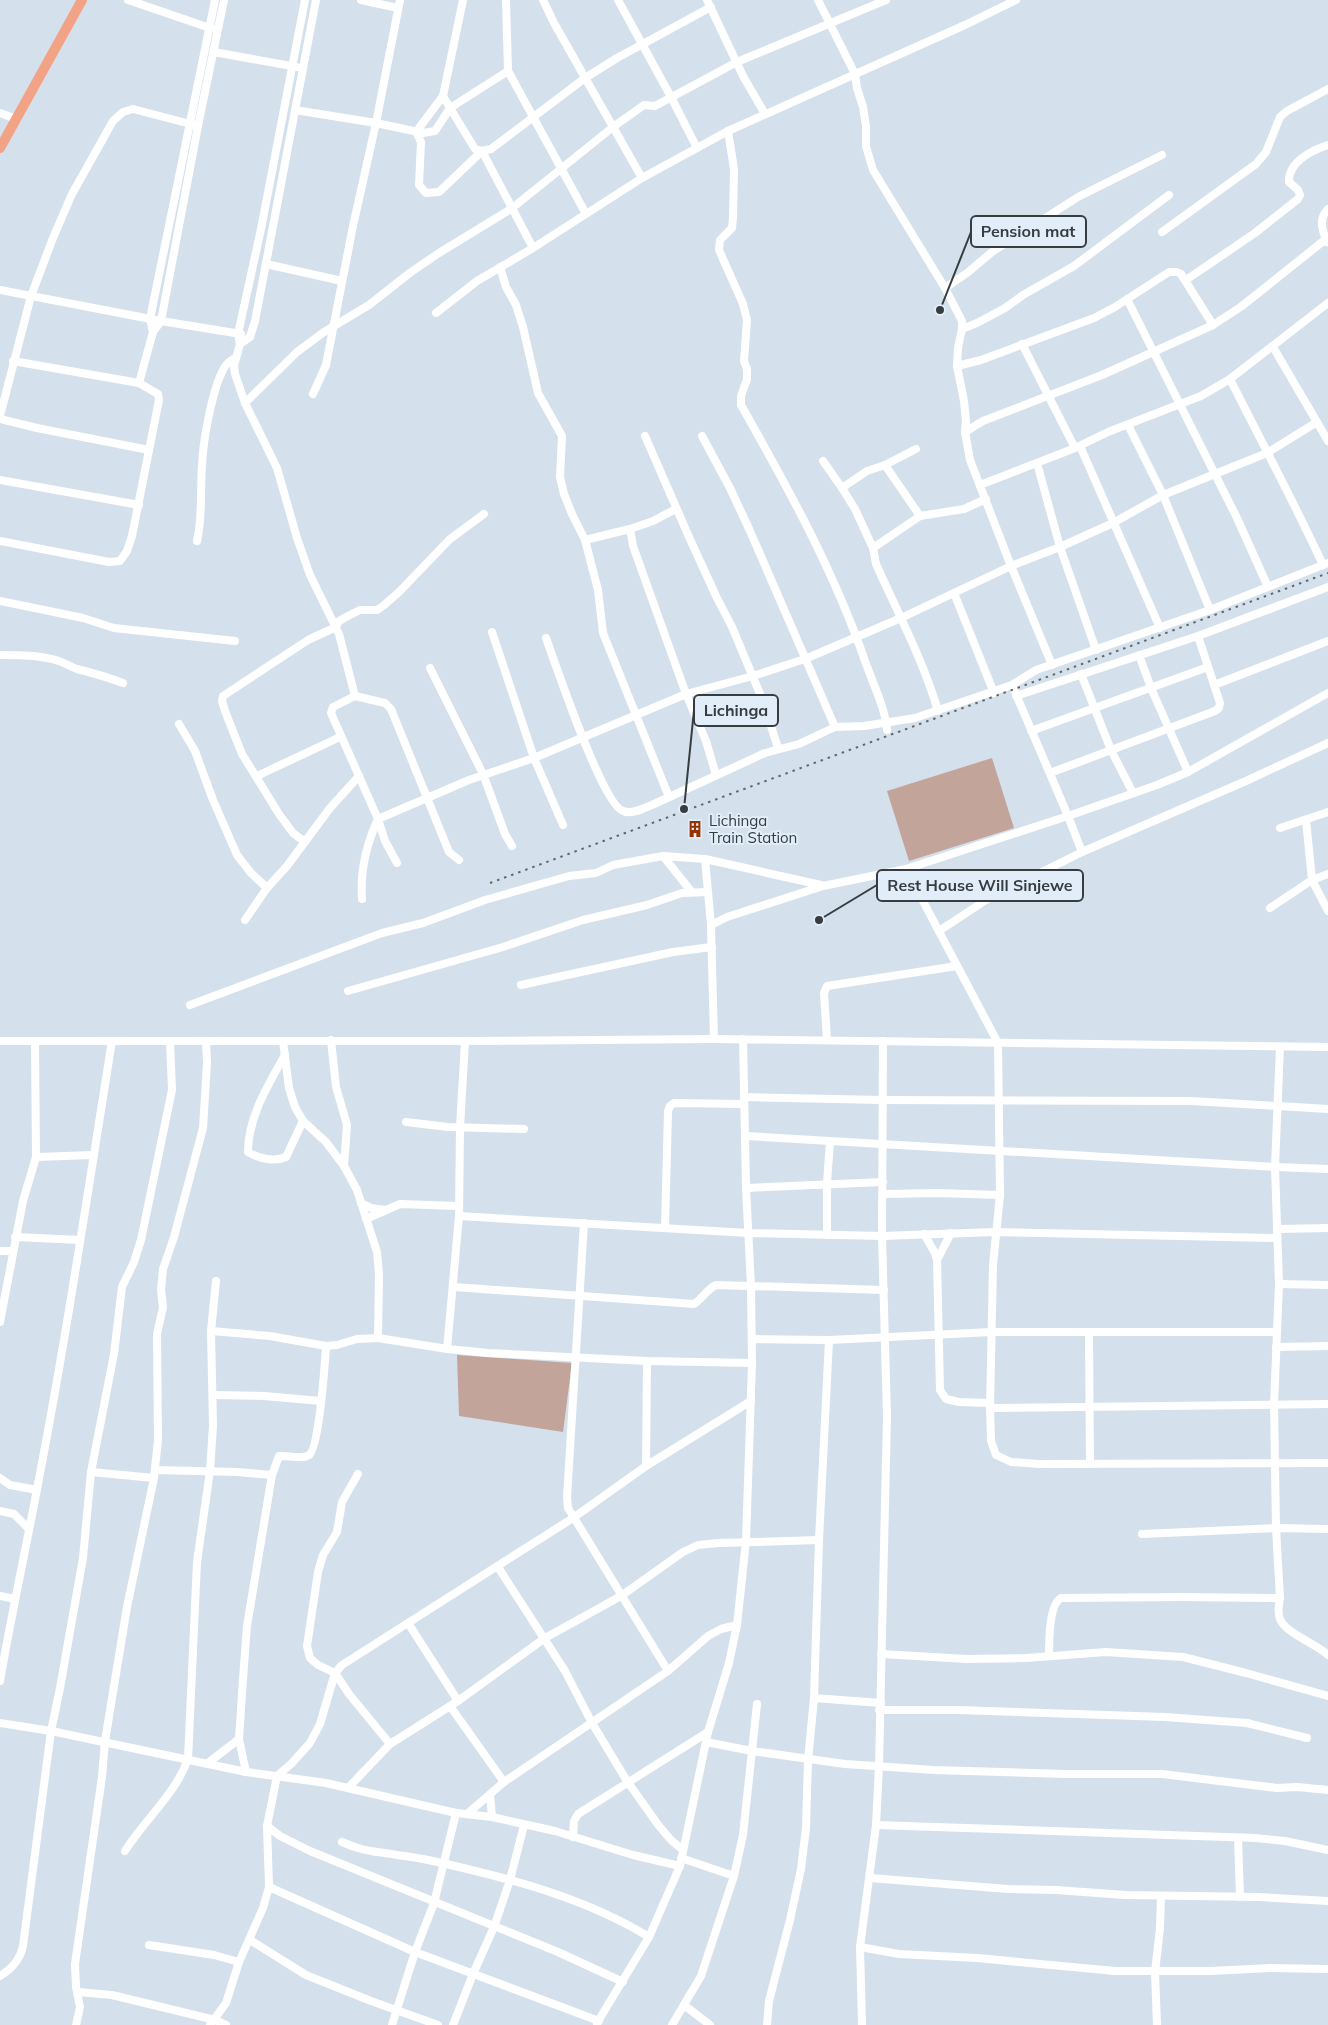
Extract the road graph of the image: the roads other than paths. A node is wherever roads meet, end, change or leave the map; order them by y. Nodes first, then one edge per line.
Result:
1 (82, 0) edge
2 (128, 0) edge
3 (215, 0) edge
4 (224, 0) edge
5 (305, 0) edge
6 (316, 0) edge
7 (361, 0) edge
8 (463, 0) edge
9 (506, 0) edge
10 (544, 0) edge
11 (618, 0) edge
12 (818, 0) edge
13 (886, 0) edge
14 (1016, 0) edge
15 (709, 3) edge
16 (399, 4) edge
17 (831, 23) junction
18 (209, 28) junction
19 (219, 30) junction
20 (642, 44) junction
21 (214, 52) junction
22 (737, 62) junction
23 (292, 66) junction
24 (304, 68) junction
25 (508, 71) junction
26 (855, 74) junction
27 (585, 78) junction
28 (197, 86) junction
29 (206, 88) junction
30 (1328, 89) edge
31 (443, 96) junction
32 (671, 97) junction
33 (450, 108) junction
34 (295, 110) junction
35 (0, 113) edge
36 (765, 114) junction
37 (532, 118) junction
38 (16, 119) junction
39 (188, 122) junction
40 (376, 123) junction
41 (198, 126) junction
42 (613, 127) junction
43 (728, 131) junction
44 (416, 132) junction
45 (1328, 145) edge
46 (0, 148) edge
47 (697, 148) junction
48 (482, 151) junction
49 (1162, 155) dead end
50 (273, 168) junction
51 (561, 168) junction
52 (284, 170) junction
53 (642, 178) junction
54 (1169, 195) dead end
55 (511, 210) junction
56 (1328, 210) edge
57 (586, 214) junction
58 (1162, 232) dead end
59 (1327, 241) edge
60 (533, 248) junction
61 (266, 264) junction
62 (500, 267) junction
63 (1186, 280) junction
64 (342, 281) junction
65 (945, 288) junction
66 (0, 290) edge
67 (31, 296) junction
68 (1127, 299) junction
69 (1328, 303) edge
70 (436, 312) dead end
71 (150, 319) junction
72 (161, 321) junction
73 (332, 325) junction
74 (1213, 325) junction
75 (962, 329) junction
76 (153, 332) junction
77 (238, 334) junction
78 (250, 337) junction
79 (240, 344) junction
80 (1022, 344) junction
81 (1273, 347) junction
82 (1154, 353) junction
83 (236, 358) junction
84 (13, 362) junction
85 (958, 366) junction
86 (1230, 379) junction
87 (139, 383) junction
88 (313, 394) dead end
89 (1048, 396) junction
90 (246, 402) junction
91 (1179, 406) junction
92 (0, 417) edge
93 (1317, 422) junction
94 (1128, 425) junction
95 (965, 432) junction
96 (646, 436) dead end
97 (702, 436) dead end
98 (1328, 441) edge
99 (1077, 447) junction
100 (916, 449) dead end
101 (148, 450) junction
102 (1267, 453) junction
103 (823, 461) dead end
104 (1037, 464) junction
105 (885, 465) junction
106 (1214, 475) junction
107 (0, 480) edge
108 (980, 485) junction
109 (842, 488) junction
110 (1163, 495) junction
111 (986, 499) junction
112 (139, 505) junction
113 (676, 509) junction
114 (484, 514) dead end
115 (920, 516) junction
116 (1113, 523) junction
117 (630, 529) junction
118 (585, 540) junction
119 (0, 541) edge
120 (197, 541) dead end
121 (1060, 547) junction
122 (873, 548) junction
123 (1325, 564) edge
124 (1011, 566) junction
125 (1268, 587) junction
126 (1328, 587) edge
127 (954, 593) junction
128 (0, 601) edge
129 (1210, 610) junction
130 (901, 618) junction
131 (336, 626) junction
132 (1160, 628) junction
133 (492, 632) dead end
134 (856, 636) junction
135 (1198, 636) junction
136 (546, 638) dead end
137 (235, 641) dead end
138 (1328, 641) edge
139 (1096, 650) junction
140 (0, 655) edge
141 (1140, 655) junction
142 (805, 659) junction
143 (1052, 665) junction
144 (430, 668) dead end
145 (1208, 668) junction
146 (1081, 674) junction
147 (753, 676) junction
148 (122, 683) dead end
149 (1214, 685) junction
150 (1012, 686) junction
151 (1151, 688) junction
152 (994, 693) junction
153 (1328, 693) edge
154 (686, 694) junction
155 (355, 696) junction
156 (1016, 696) junction
157 (1093, 709) junction
158 (938, 711) junction
159 (637, 714) junction
160 (179, 724) dead end
161 (835, 727) junction
162 (887, 727) junction
163 (1169, 730) junction
164 (1031, 731) junction
165 (340, 737) junction
166 (582, 739) junction
167 (1328, 743) edge
168 (778, 748) junction
169 (1111, 750) junction
170 (534, 758) junction
171 (1188, 772) junction
172 (1050, 773) junction
173 (483, 774) junction
174 (716, 775) junction
175 (257, 776) junction
176 (359, 776) junction
177 (1133, 793) junction
178 (669, 797) junction
179 (426, 799) junction
180 (1328, 812) edge
181 (1068, 816) junction
182 (378, 819) junction
183 (1306, 820) junction
184 (563, 825) dead end
185 (1280, 828) dead end
186 (305, 842) junction
187 (512, 846) dead end
188 (1082, 852) junction
189 (663, 856) junction
190 (705, 859) junction
191 (459, 860) dead end
192 (397, 863) dead end
193 (906, 869) junction
194 (1328, 874) edge
195 (1312, 880) junction
196 (823, 886) junction
197 (267, 888) junction
198 (691, 891) junction
199 (708, 892) junction
200 (362, 899) dead end
201 (1270, 908) dead end
202 (1328, 911) edge
203 (245, 920) dead end
204 (711, 925) junction
205 (939, 932) junction
206 (712, 947) junction
207 (957, 966) junction
208 (521, 985) dead end
209 (348, 991) dead end
210 (190, 1004) dead end
211 (714, 1039) junction
212 (743, 1039) junction
213 (331, 1040) junction
214 (827, 1040) junction
215 (0, 1041) edge
216 (35, 1041) junction
217 (112, 1041) junction
218 (170, 1041) junction
219 (206, 1041) junction
220 (283, 1041) junction
221 (465, 1041) junction
222 (883, 1041) junction
223 (998, 1043) junction
224 (1280, 1047) junction
225 (1328, 1047) edge
226 (285, 1055) junction
227 (999, 1099) junction
228 (744, 1100) junction
229 (882, 1100) junction
230 (1276, 1106) junction
231 (1328, 1109) edge
232 (303, 1121) junction
233 (406, 1122) dead end
234 (460, 1127) junction
235 (524, 1128) dead end
236 (746, 1136) junction
237 (830, 1141) junction
238 (882, 1144) junction
239 (999, 1151) junction
240 (94, 1155) junction
241 (36, 1158) junction
242 (344, 1166) junction
243 (1275, 1167) junction
244 (1328, 1169) edge
245 (883, 1182) junction
246 (827, 1183) junction
247 (746, 1188) junction
248 (883, 1194) junction
249 (1000, 1196) junction
250 (361, 1203) junction
251 (458, 1206) junction
252 (385, 1210) junction
253 (459, 1216) junction
254 (366, 1219) junction
255 (584, 1222) junction
256 (666, 1228) junction
257 (1328, 1228) edge
258 (1277, 1229) junction
259 (996, 1232) junction
260 (748, 1233) junction
261 (951, 1233) junction
262 (924, 1234) junction
263 (826, 1235) junction
264 (882, 1236) junction
265 (15, 1237) junction
266 (1277, 1238) junction
267 (80, 1240) junction
268 (0, 1251) edge
269 (12, 1251) junction
270 (937, 1260) junction
271 (216, 1281) dead end
272 (1279, 1284) junction
273 (1328, 1285) edge
274 (751, 1286) junction
275 (454, 1287) junction
276 (884, 1290) junction
277 (580, 1296) junction
278 (0, 1322) edge
279 (211, 1331) junction
280 (992, 1332) junction
281 (1276, 1332) junction
282 (1090, 1333) junction
283 (938, 1334) junction
284 (886, 1337) junction
285 (378, 1338) junction
286 (752, 1339) junction
287 (829, 1340) junction
288 (326, 1346) junction
289 (1328, 1346) edge
290 (1276, 1347) junction
291 (447, 1349) junction
292 (575, 1358) junction
293 (647, 1361) junction
294 (752, 1363) junction
295 (214, 1395) junction
296 (321, 1401) junction
297 (751, 1401) junction
298 (1328, 1404) edge
299 (1274, 1405) junction
300 (990, 1406) junction
301 (1090, 1406) junction
302 (1274, 1462) junction
303 (1090, 1464) junction
304 (1328, 1464) edge
305 (646, 1466) junction
306 (210, 1471) junction
307 (91, 1472) junction
308 (155, 1474) junction
309 (272, 1474) junction
310 (358, 1474) dead end
311 (0, 1478) edge
312 (37, 1490) junction
313 (0, 1511) edge
314 (574, 1518) junction
315 (1276, 1528) junction
316 (29, 1529) junction
317 (1328, 1529) edge
318 (1142, 1534) dead end
319 (819, 1540) junction
320 (746, 1542) junction
321 (498, 1567) junction
322 (0, 1596) edge
323 (621, 1596) junction
324 (1280, 1598) junction
325 (14, 1599) junction
326 (408, 1623) junction
327 (737, 1625) junction
328 (545, 1638) junction
329 (881, 1654) junction
330 (1328, 1655) edge
331 (1049, 1656) junction
332 (668, 1672) junction
333 (335, 1673) junction
334 (0, 1682) edge
335 (1328, 1696) edge
336 (814, 1698) junction
337 (458, 1701) junction
338 (757, 1704) dead end
339 (450, 1706) junction
340 (880, 1707) junction
341 (0, 1723) edge
342 (592, 1723) junction
343 (51, 1731) junction
344 (708, 1732) junction
345 (1307, 1738) dead end
346 (239, 1739) junction
347 (105, 1742) junction
348 (706, 1742) junction
349 (390, 1744) junction
350 (752, 1752) junction
351 (188, 1759) junction
352 (808, 1760) junction
353 (208, 1763) junction
354 (879, 1766) junction
355 (246, 1772) junction
356 (277, 1776) junction
357 (504, 1782) junction
358 (627, 1782) junction
359 (348, 1788) junction
360 (1328, 1790) edge
361 (490, 1795) junction
362 (456, 1813) junction
363 (467, 1814) junction
364 (492, 1817) junction
365 (524, 1825) junction
366 (876, 1825) junction
367 (267, 1826) junction
368 (573, 1837) junction
369 (1238, 1838) junction
370 (342, 1842) dead end
371 (125, 1850) dead end
372 (683, 1850) junction
373 (1328, 1850) edge
374 (680, 1862) junction
375 (445, 1864) junction
376 (734, 1876) junction
377 (870, 1878) junction
378 (510, 1880) junction
379 (270, 1887) junction
380 (1161, 1896) junction
381 (1240, 1897) junction
382 (1328, 1901) edge
383 (434, 1903) junction
384 (494, 1927) junction
385 (649, 1937) junction
386 (250, 1940) junction
387 (149, 1945) dead end
388 (860, 1947) junction
389 (414, 1952) junction
390 (239, 1962) junction
391 (1328, 1969) edge
392 (1155, 1972) junction
393 (473, 1974) junction
394 (0, 1976) edge
395 (623, 1982) junction
396 (78, 1992) junction
397 (684, 2005) junction
398 (397, 2011) junction
399 (213, 2023) edge
400 (598, 2023) edge
401 (76, 2025) edge
402 (226, 2025) edge
403 (392, 2025) edge
404 (438, 2025) edge
405 (453, 2025) edge
406 (672, 2025) edge
407 (710, 2025) edge
408 (767, 2025) edge
409 (862, 2025) edge
410 (1157, 2025) edge

1 - 38 main road
2 - 18 street
3 - 18 street
4 - 19 street
5 - 23 street
6 - 24 street
7 - 16 street
8 - 31 street
9 - 25 street
10 - 27 street
11 - 20 street
12 - 17 street
13 - 17 street
14 - 26 street
15 - 20 street
15 - 22 street
16 - 40 street
17 - 22 street
17 - 26 street
18 - 19 street
18 - 28 street
19 - 21 street
20 - 27 street
20 - 32 street
21 - 23 street
21 - 29 street
22 - 32 street
22 - 36 street
23 - 24 street
23 - 50 street
24 - 34 street
25 - 33 street
25 - 37 street
26 - 36 street
26 - 65 street
27 - 37 street
27 - 42 street
28 - 29 street
28 - 39 street
29 - 41 street
30 - 58 street
31 - 33 street
31 - 44 street
32 - 42 street
32 - 47 street
33 - 44 street
33 - 48 street
34 - 40 street
34 - 52 street
35 - 38 street
36 - 43 street
37 - 48 street
37 - 51 street
38 - 46 main road
39 - 41 street
39 - 67 street
39 - 71 street
40 - 44 street
40 - 64 street
41 - 72 street
42 - 51 street
42 - 53 street
43 - 47 street
43 - 134 street
44 - 48 street
45 - 63 street
47 - 53 street
48 - 55 street
49 - 65 street
50 - 52 street
50 - 77 street
51 - 55 street
51 - 57 street
52 - 61 street
53 - 57 street
54 - 75 street
55 - 60 street
55 - 73 street
56 - 59 street
57 - 60 street
59 - 74 street
60 - 62 street
61 - 64 street
61 - 78 street
62 - 70 street
62 - 118 street
63 - 68 street
63 - 74 street
64 - 73 street
65 - 75 street
66 - 67 street
67 - 71 street
67 - 84 street
68 - 80 street
68 - 82 street
69 - 81 street
71 - 72 street
71 - 76 street
72 - 76 street
72 - 77 street
73 - 88 street
73 - 90 street
74 - 82 street
75 - 85 street
76 - 87 street
77 - 78 street
77 - 79 street
78 - 79 street
79 - 83 street
80 - 85 street
80 - 89 street
81 - 86 street
81 - 93 street
82 - 89 street
82 - 91 street
83 - 90 street
83 - 120 street
84 - 87 street
84 - 92 street
85 - 95 street
86 - 91 street
86 - 102 street
87 - 101 street
89 - 95 street
89 - 99 street
90 - 131 street
91 - 94 street
91 - 106 street
92 - 101 street
93 - 98 street
93 - 102 street
94 - 99 street
94 - 110 street
95 - 108 street
96 - 113 street
97 - 142 street
99 - 104 street
99 - 116 street
100 - 105 street
101 - 112 street
102 - 106 street
102 - 123 street
103 - 109 street
104 - 108 street
104 - 121 street
105 - 109 street
105 - 115 street
106 - 110 street
106 - 125 street
107 - 112 street
108 - 111 street
109 - 122 street
110 - 116 street
110 - 129 street
111 - 115 street
111 - 124 street
112 - 119 street
113 - 117 street
113 - 147 street
114 - 131 street
115 - 122 street
116 - 121 street
116 - 132 street
117 - 118 street
117 - 154 street
118 - 159 street
121 - 124 street
121 - 139 street
122 - 130 street
123 - 125 street
124 - 127 street
124 - 143 street
125 - 129 street
126 - 135 street
127 - 130 street
127 - 152 street
128 - 137 street
129 - 132 street
130 - 134 street
130 - 158 street
131 - 155 street
131 - 175 street
132 - 139 street
133 - 170 street
134 - 142 street
134 - 162 street
135 - 141 street
135 - 145 street
136 - 166 street
138 - 149 street
139 - 143 street
140 - 148 street
141 - 146 street
141 - 151 street
142 - 147 street
142 - 161 street
143 - 150 street
144 - 173 street
145 - 149 street
145 - 151 street
146 - 156 street
146 - 157 street
147 - 154 street
147 - 168 street
149 - 163 street
150 - 152 street
150 - 156 street
151 - 157 street
151 - 163 street
152 - 158 street
153 - 171 street
154 - 159 street
154 - 174 street
155 - 165 street
155 - 179 street
156 - 164 street
157 - 164 street
157 - 169 street
158 - 162 street
159 - 166 street
159 - 178 street
160 - 197 street
161 - 162 street
161 - 168 street
163 - 169 street
163 - 171 street
164 - 172 street
165 - 175 street
165 - 176 street
166 - 170 street
166 - 178 street
167 - 188 street
168 - 174 street
169 - 172 street
169 - 177 street
170 - 173 street
170 - 184 street
171 - 177 street
172 - 181 street
173 - 179 street
173 - 187 street
174 - 178 street
175 - 186 street
176 - 182 street
176 - 186 street
177 - 181 street
179 - 182 street
179 - 191 street
180 - 183 street
181 - 188 street
181 - 193 street
182 - 192 street
182 - 200 street
183 - 185 street
183 - 195 street
186 - 197 street
188 - 205 street
189 - 190 street
189 - 198 street
189 - 210 street
190 - 196 street
190 - 199 street
193 - 196 street
193 - 205 street
194 - 195 street
195 - 201 street
195 - 202 street
196 - 204 street
197 - 203 street
198 - 199 street
198 - 209 street
199 - 204 street
204 - 206 street
205 - 207 street
206 - 208 street
206 - 211 street
207 - 214 street
207 - 223 street
211 - 212 street
211 - 221 street
212 - 214 street
212 - 228 street
213 - 220 street
213 - 221 street
213 - 242 street
214 - 222 street
215 - 216 street
216 - 217 street
216 - 241 street
217 - 218 street
217 - 240 street
218 - 219 street
218 - 307 street
219 - 220 street
219 - 308 street
220 - 226 street
221 - 234 street
222 - 223 street
222 - 229 street
223 - 224 street
223 - 227 street
224 - 225 street
224 - 230 street
226 - 232 street
226 - 232 street
227 - 229 street
227 - 230 street
227 - 239 street
228 - 229 street
228 - 236 street
228 - 256 street
229 - 238 street
230 - 231 street
230 - 243 street
232 - 242 street
233 - 234 street
234 - 235 street
234 - 251 street
236 - 237 street
236 - 247 street
237 - 238 street
237 - 246 street
238 - 239 street
238 - 245 street
239 - 243 street
239 - 249 street
240 - 241 street
240 - 267 street
241 - 265 street
242 - 250 street
243 - 244 street
243 - 258 street
245 - 246 street
245 - 248 street
246 - 247 street
246 - 263 street
247 - 260 street
248 - 249 street
248 - 264 street
249 - 259 street
250 - 252 street
250 - 254 street
251 - 252 street
251 - 253 street
252 - 254 street
253 - 255 street
253 - 275 street
254 - 285 street
255 - 256 street
255 - 277 street
256 - 260 street
257 - 258 street
258 - 266 street
259 - 261 street
259 - 266 street
259 - 280 street
260 - 263 street
260 - 274 street
261 - 262 street
261 - 270 street
262 - 264 street
262 - 270 street
263 - 264 street
264 - 276 street
265 - 267 street
265 - 269 street
266 - 272 street
267 - 312 street
268 - 269 street
269 - 278 street
270 - 283 street
271 - 279 street
272 - 273 street
272 - 281 street
274 - 276 street
274 - 277 street
274 - 286 street
275 - 277 street
275 - 291 street
276 - 284 street
277 - 292 street
279 - 288 street
279 - 295 street
280 - 282 street
280 - 283 street
280 - 300 street
281 - 282 street
281 - 290 street
282 - 301 street
283 - 284 street
283 - 300 street
284 - 287 street
284 - 329 street
285 - 288 street
285 - 291 street
286 - 287 street
286 - 294 street
287 - 319 street
288 - 296 street
289 - 290 street
290 - 299 street
291 - 292 street
292 - 293 street
292 - 314 street
293 - 294 street
293 - 305 street
294 - 297 street
295 - 296 street
295 - 306 street
296 - 309 street
297 - 305 street
297 - 320 street
298 - 299 street
299 - 301 street
299 - 302 street
300 - 301 street
300 - 303 street
301 - 303 street
302 - 303 street
302 - 304 street
302 - 315 street
305 - 314 street
306 - 308 street
306 - 309 street
306 - 351 street
307 - 308 street
307 - 343 street
308 - 347 street
309 - 346 street
310 - 333 street
311 - 312 street
312 - 316 street
313 - 316 street
314 - 321 street
314 - 323 street
315 - 317 street
315 - 318 street
315 - 324 street
316 - 325 street
319 - 320 street
319 - 336 street
320 - 323 street
320 - 327 street
321 - 326 street
321 - 328 street
322 - 325 street
323 - 328 street
323 - 332 street
324 - 330 street
324 - 331 street
325 - 334 street
326 - 333 street
326 - 337 street
327 - 332 street
327 - 344 street
328 - 337 street
328 - 342 street
329 - 331 street
329 - 340 street
331 - 335 street
332 - 342 street
333 - 349 street
333 - 356 street
336 - 340 street
336 - 352 street
337 - 339 street
338 - 350 street
339 - 349 street
339 - 357 street
340 - 345 street
340 - 354 street
341 - 343 street
342 - 357 street
342 - 358 street
343 - 347 street
343 - 394 street
344 - 348 street
344 - 358 street
346 - 353 street
346 - 355 street
347 - 351 street
347 - 396 street
348 - 350 street
348 - 372 street
349 - 359 street
350 - 352 street
350 - 376 street
351 - 353 street
351 - 371 street
352 - 354 street
352 - 408 street
353 - 355 street
354 - 360 street
354 - 366 street
355 - 356 street
356 - 359 street
356 - 367 street
357 - 361 street
358 - 368 street
358 - 372 street
359 - 362 street
361 - 363 street
361 - 364 street
362 - 363 street
362 - 375 street
363 - 364 street
364 - 365 street
365 - 368 street
365 - 378 street
366 - 369 street
366 - 377 street
367 - 379 street
367 - 383 street
368 - 374 street
369 - 373 street
369 - 381 street
370 - 375 street
372 - 374 street
374 - 376 street
374 - 385 street
375 - 378 street
375 - 383 street
376 - 397 street
377 - 380 street
377 - 388 street
378 - 384 street
378 - 385 street
379 - 386 street
379 - 389 street
380 - 381 street
380 - 392 street
381 - 382 street
383 - 384 street
383 - 389 street
384 - 393 street
384 - 395 street
385 - 395 street
386 - 390 street
386 - 398 street
387 - 390 street
388 - 392 street
388 - 409 street
389 - 393 street
389 - 398 street
390 - 399 street
391 - 392 street
392 - 410 street
393 - 400 street
393 - 405 street
395 - 400 street
396 - 399 street
396 - 401 street
397 - 406 street
397 - 407 street
398 - 403 street
398 - 404 street
399 - 402 street

